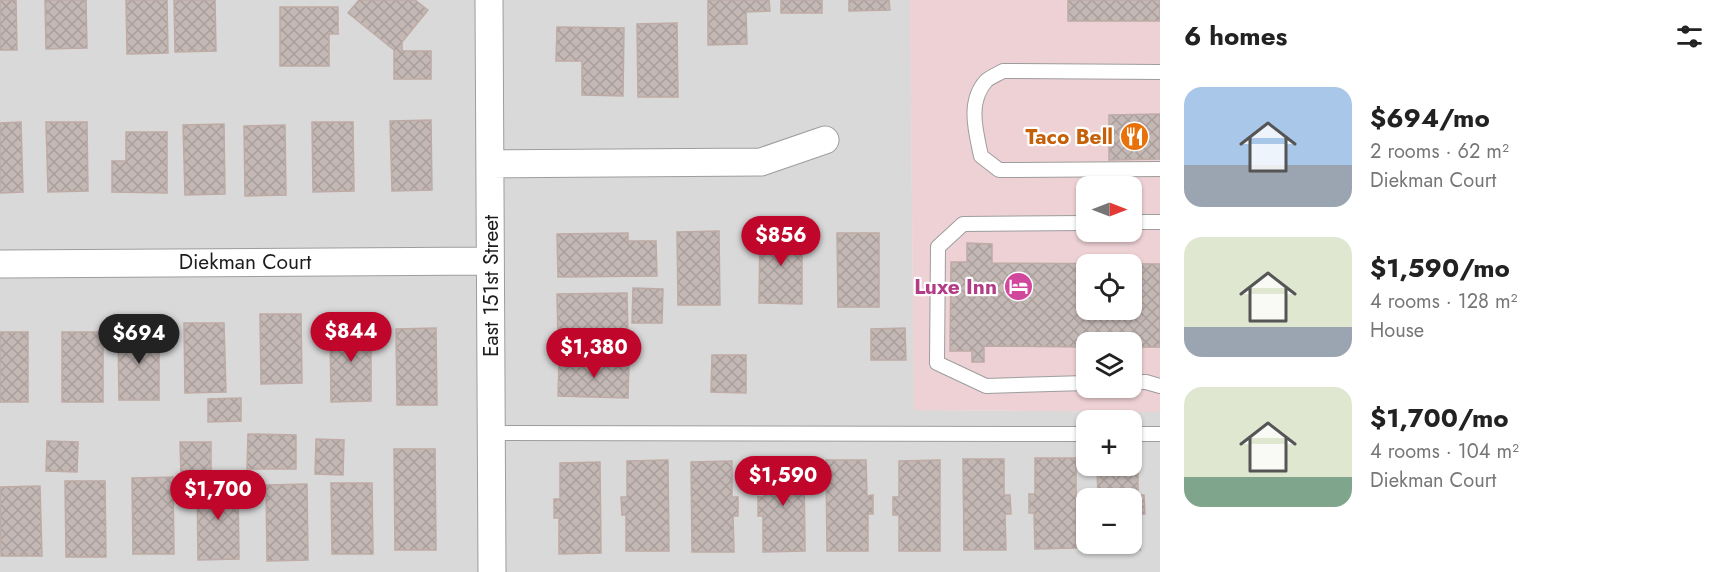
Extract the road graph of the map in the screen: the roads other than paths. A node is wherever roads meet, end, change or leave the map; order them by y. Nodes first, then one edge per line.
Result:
1 (489, 0) edge
2 (1160, 72) edge
3 (825, 140) dead end
4 (490, 164) junction
5 (1160, 169) edge
6 (1142, 222) edge
7 (1160, 222) edge
8 (1076, 223) edge
9 (490, 261) junction
10 (0, 264) edge
11 (1142, 382) edge
12 (1076, 383) edge
13 (1160, 386) edge
14 (491, 433) junction
15 (1076, 434) edge
16 (1142, 434) edge
17 (1160, 434) edge
18 (492, 572) edge

1 - 4 street, East 151st Street
2 - 5 lane
3 - 4 street
4 - 9 street, East 151st Street
6 - 7 lane
8 - 12 lane
9 - 10 street, Diekman Court
9 - 14 street, East 151st Street
11 - 13 lane
14 - 15 lane
14 - 18 street, East 151st Street
16 - 17 lane

